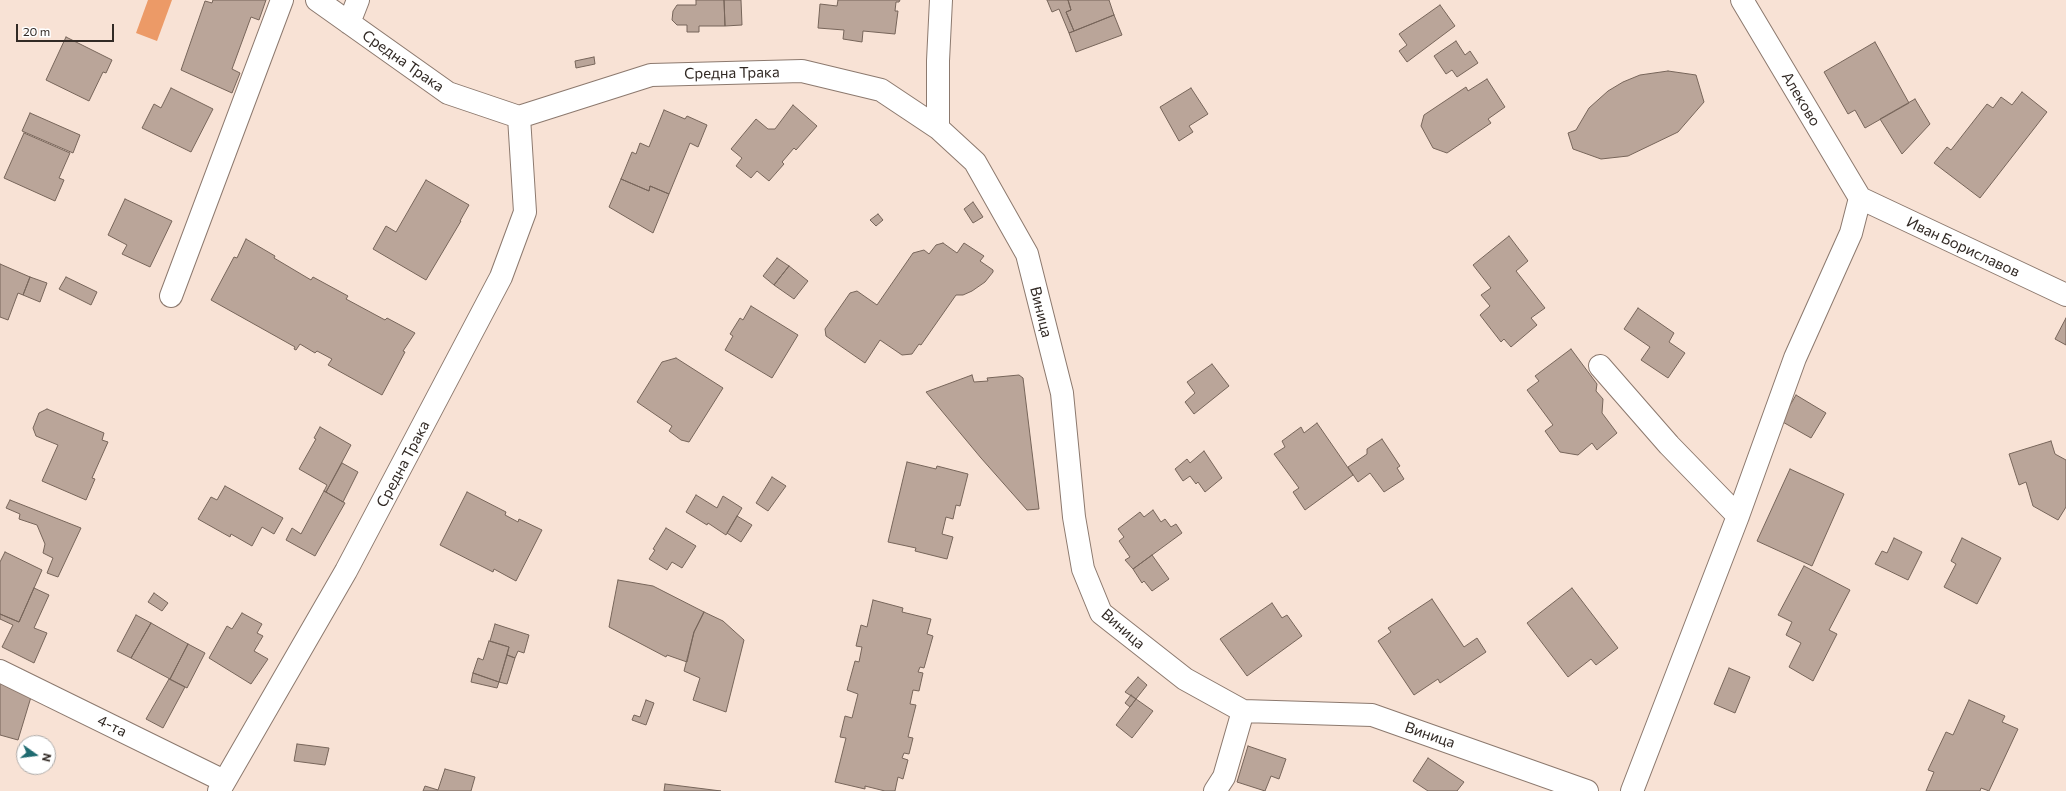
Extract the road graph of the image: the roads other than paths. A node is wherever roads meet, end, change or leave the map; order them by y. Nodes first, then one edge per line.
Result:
1 (282, 0) edge
2 (317, 0) edge
3 (358, 0) edge
4 (941, 0) edge
5 (1742, 0) edge
6 (349, 23) junction
7 (519, 117) junction
8 (938, 128) junction
9 (1860, 198) junction
10 (2066, 295) edge
11 (171, 296) dead end
12 (1600, 366) dead end
13 (1738, 516) junction
14 (0, 671) edge
15 (1243, 711) junction
16 (221, 786) edge
17 (1215, 791) edge
18 (1587, 791) edge
19 (1632, 791) edge

1 - 11 street
2 - 6 street, Средна Трака
3 - 6 street
4 - 8 street
5 - 9 street, Алеково
6 - 7 street, Средна Трака
7 - 8 street, Средна Трака
7 - 16 street, Средна Трака
8 - 15 street, Виница
9 - 10 street, Иван Бориславов
9 - 13 street
12 - 13 street
13 - 19 street
14 - 16 street, 4-та
15 - 17 street
15 - 18 street, Виница

